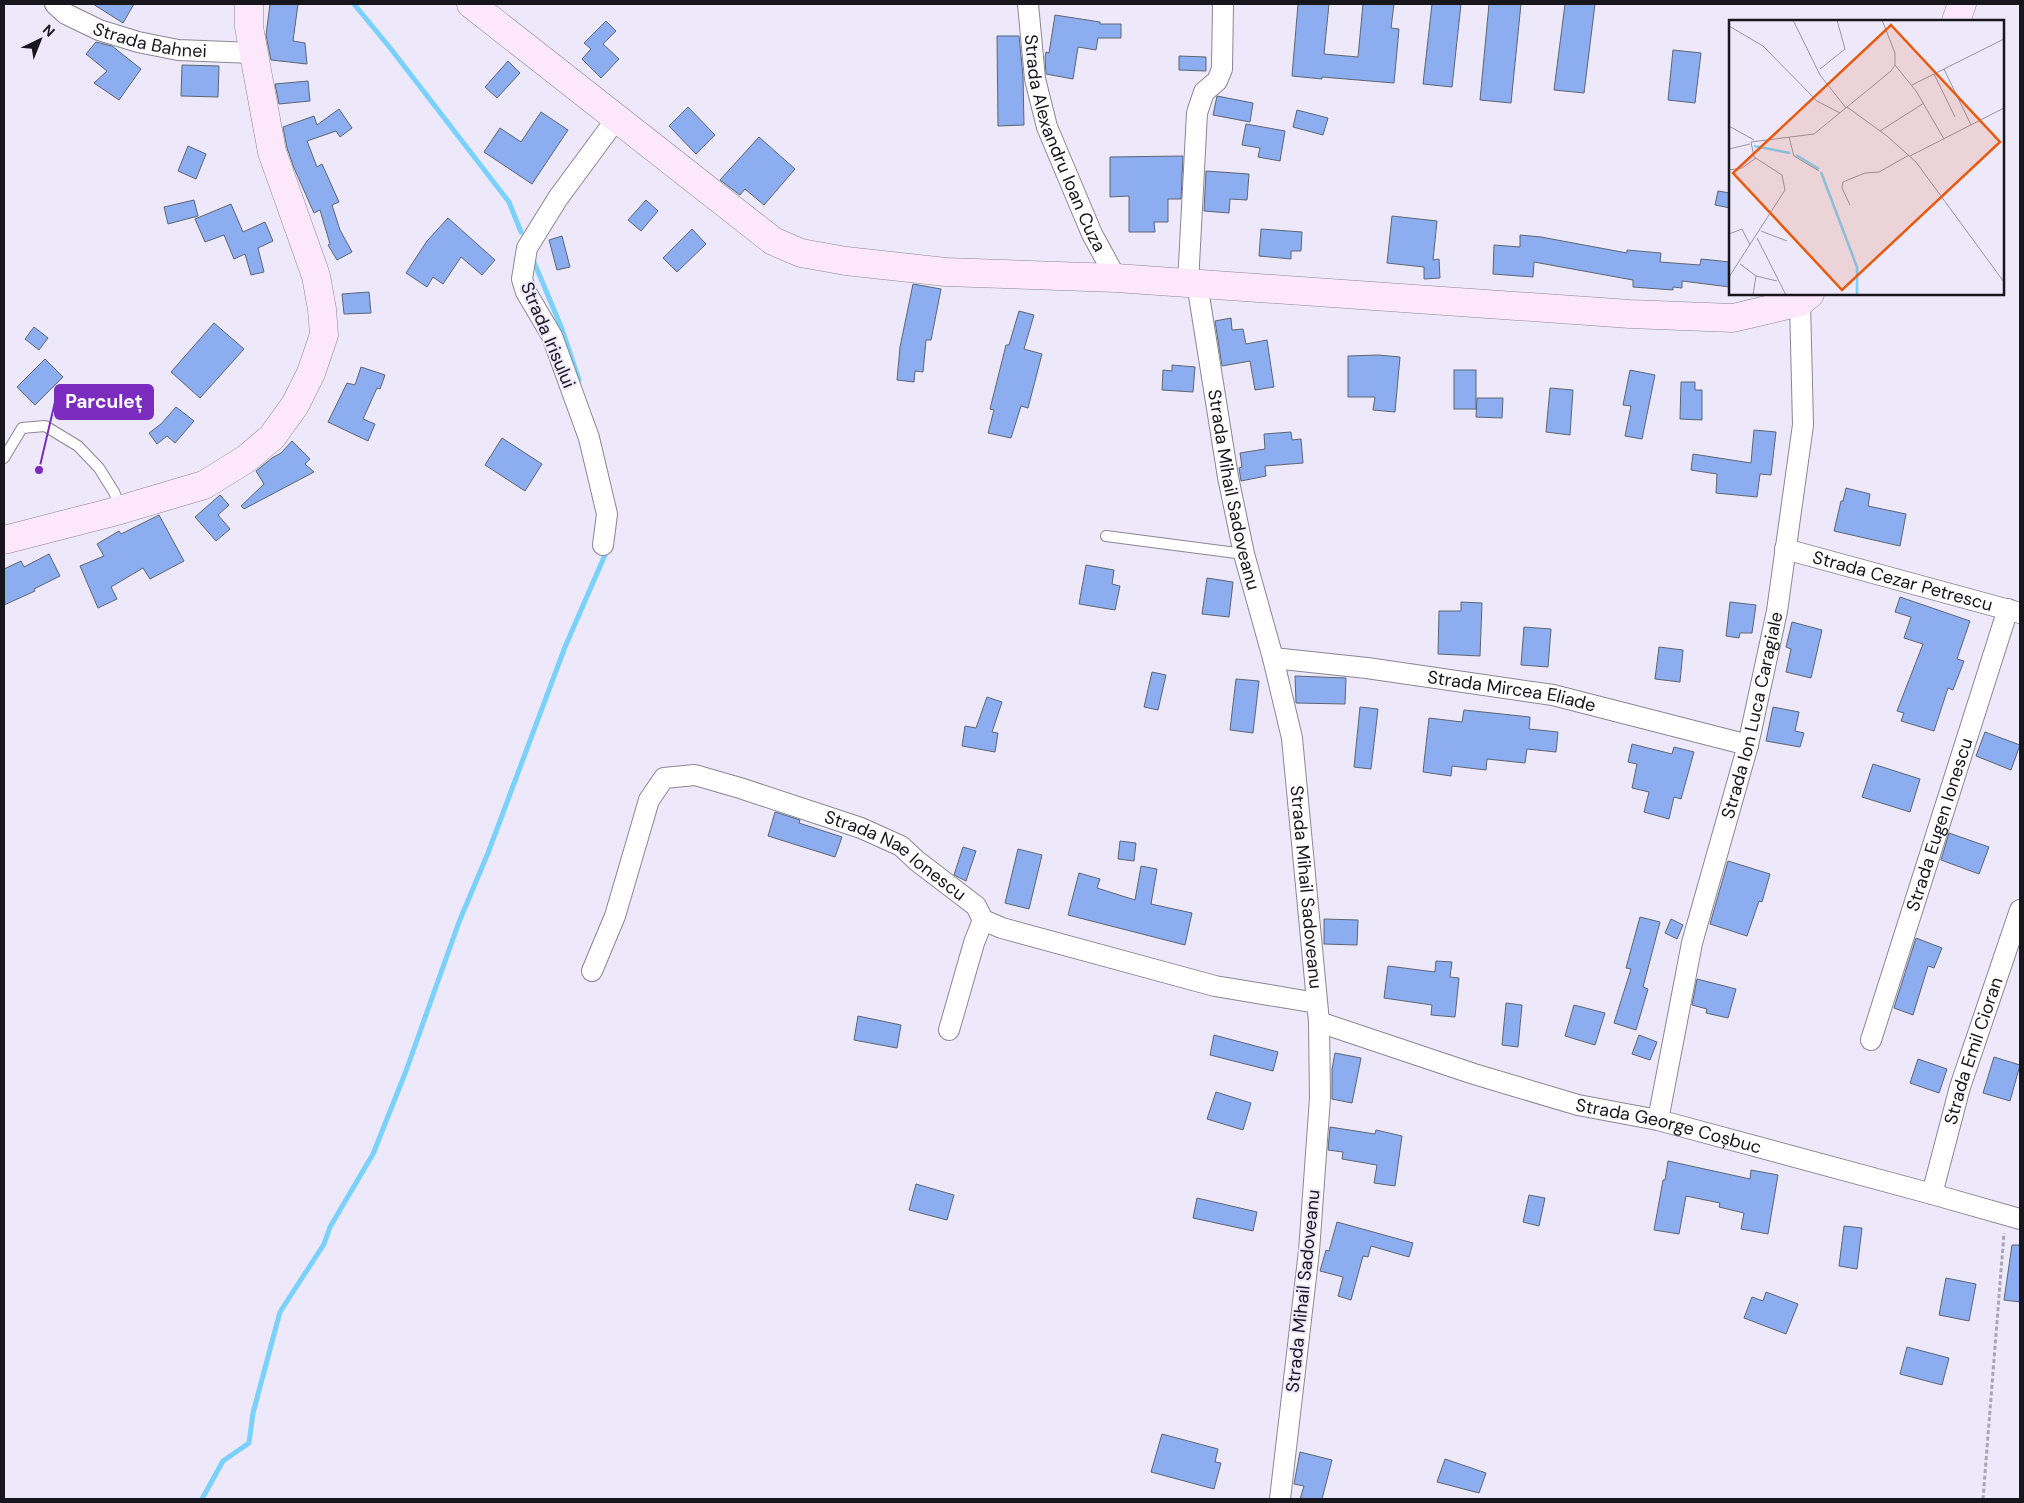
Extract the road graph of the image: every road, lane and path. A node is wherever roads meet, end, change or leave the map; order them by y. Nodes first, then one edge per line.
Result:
1 (54, 4) edge
2 (249, 4) edge
3 (471, 4) edge
4 (1028, 4) edge
5 (1223, 4) edge
6 (1962, 4) edge
7 (1956, 20) edge
8 (253, 53) junction
9 (618, 118) junction
10 (1116, 278) junction
11 (1193, 283) junction
12 (1805, 298) edge
13 (4, 458) edge
14 (121, 510) junction
15 (1106, 536) dead end
16 (4, 540) edge
17 (603, 545) dead end
18 (1785, 549) junction
19 (1244, 554) junction
20 (2014, 611) edge
21 (1273, 658) junction
22 (1748, 745) junction
23 (2020, 910) edge
24 (983, 920) junction
25 (592, 971) dead end
26 (1318, 1013) junction
27 (949, 1030) dead end
28 (1871, 1040) dead end
29 (1658, 1120) junction
30 (1932, 1194) junction
31 (2013, 1217) edge
32 (1280, 1499) edge
33 (1983, 1499) edge

1 - 8 street, Strada Bahnei
2 - 8 main road
3 - 9 main road
4 - 10 street, Strada Alexandru Ioan Cuza
5 - 11 street, Strada Mihail Sadoveanu
6 - 7 main road
8 - 14 main road
9 - 10 main road
9 - 17 street, Strada Irisului
10 - 11 main road
11 - 12 main road
11 - 19 street, Strada Mihail Sadoveanu
12 - 18 street, Strada Ion Luca Caragiale
13 - 14 lane
14 - 16 main road
15 - 19 lane
18 - 20 street, Strada Cezar Petrescu
18 - 22 street, Strada Ion Luca Caragiale
19 - 21 street, Strada Mihail Sadoveanu
20 - 28 street, Strada Eugen Ionescu
21 - 22 street, Strada Mircea Eliade
21 - 26 street, Strada Mihail Sadoveanu
22 - 29 street, Strada Ion Luca Caragiale
23 - 30 street, Strada Emil Cioran
24 - 25 street, Strada Nae Ionescu
24 - 26 street
24 - 27 street
26 - 29 street, Strada George Coșbuc
26 - 32 street, Strada Mihail Sadoveanu
29 - 30 street, Strada George Coșbuc
30 - 31 street, Strada George Coșbuc
31 - 33 path

